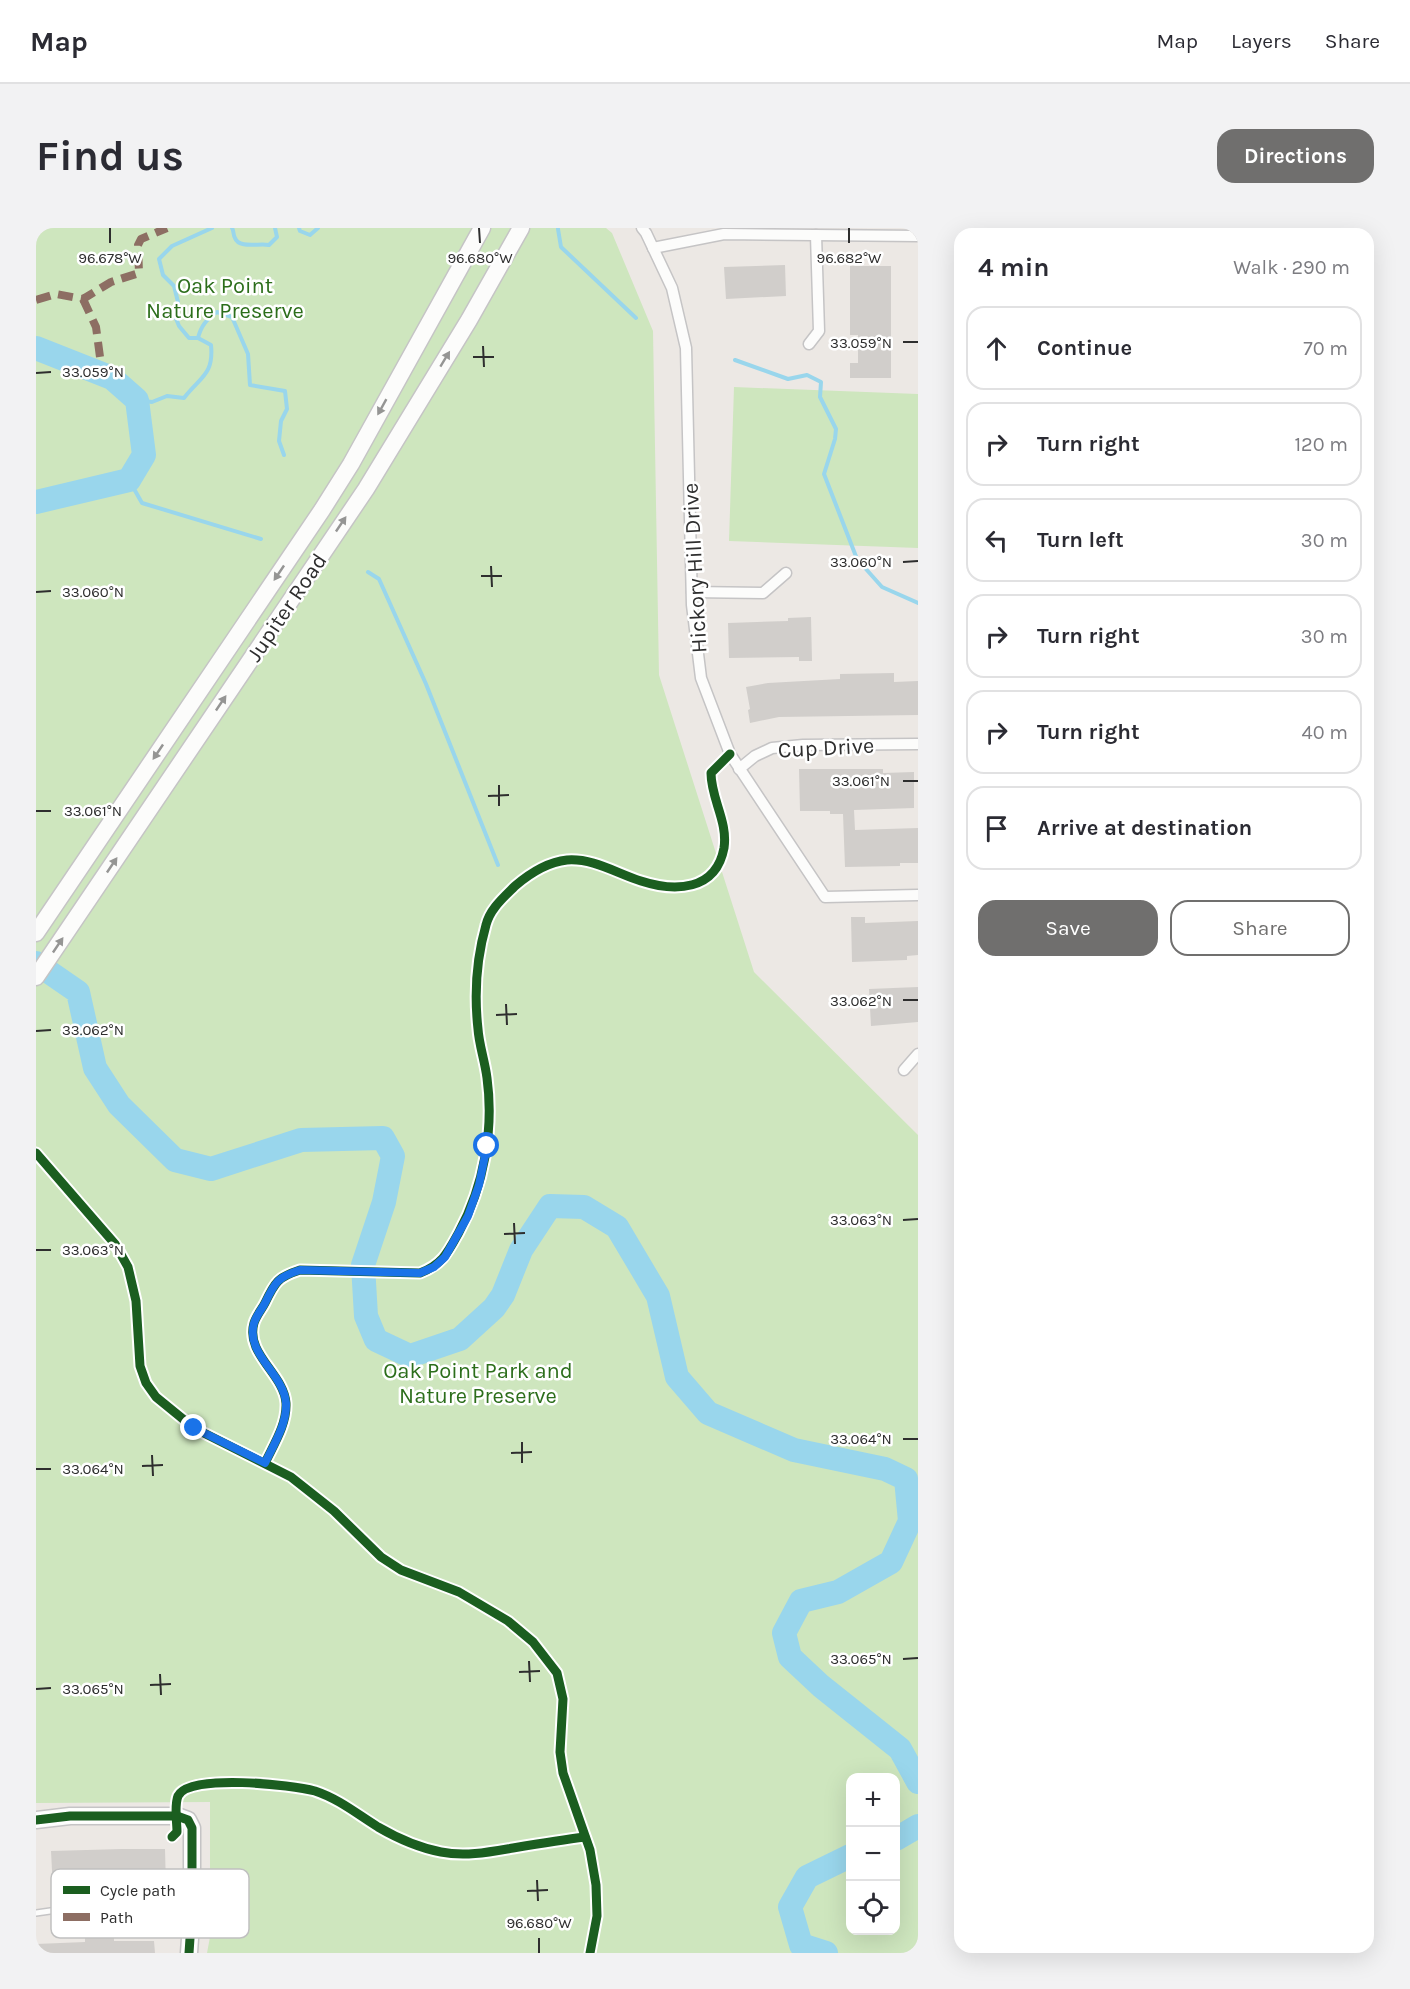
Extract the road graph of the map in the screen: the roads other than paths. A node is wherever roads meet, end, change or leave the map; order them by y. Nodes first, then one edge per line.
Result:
1 (482, 228) edge
2 (521, 228) edge
3 (642, 228) edge
4 (816, 235) junction
5 (918, 236) edge
6 (653, 248) junction
7 (809, 344) dead end
8 (786, 573) dead end
9 (692, 592) junction
10 (918, 744) edge
11 (740, 769) junction
12 (918, 895) edge
13 (36, 933) edge
14 (36, 977) edge
15 (918, 1054) edge
16 (904, 1070) dead end
17 (36, 1820) edge
18 (192, 1869) edge
19 (51, 1911) edge
20 (36, 1913) edge
21 (190, 1938) edge
22 (189, 1953) edge

1 -> 13 main road, Jupiter Road
14 -> 2 main road, Jupiter Road
3 - 6 street, Hickory Hill Drive
4 - 5 street
4 - 6 street
4 - 7 street
6 - 9 street, Hickory Hill Drive
8 - 9 street
9 - 11 street, Hickory Hill Drive
10 - 11 street, Cup Drive
11 - 12 street, Hickory Hill Drive
15 - 16 street
17 - 18 main road
19 - 20 lane
21 - 22 main road

